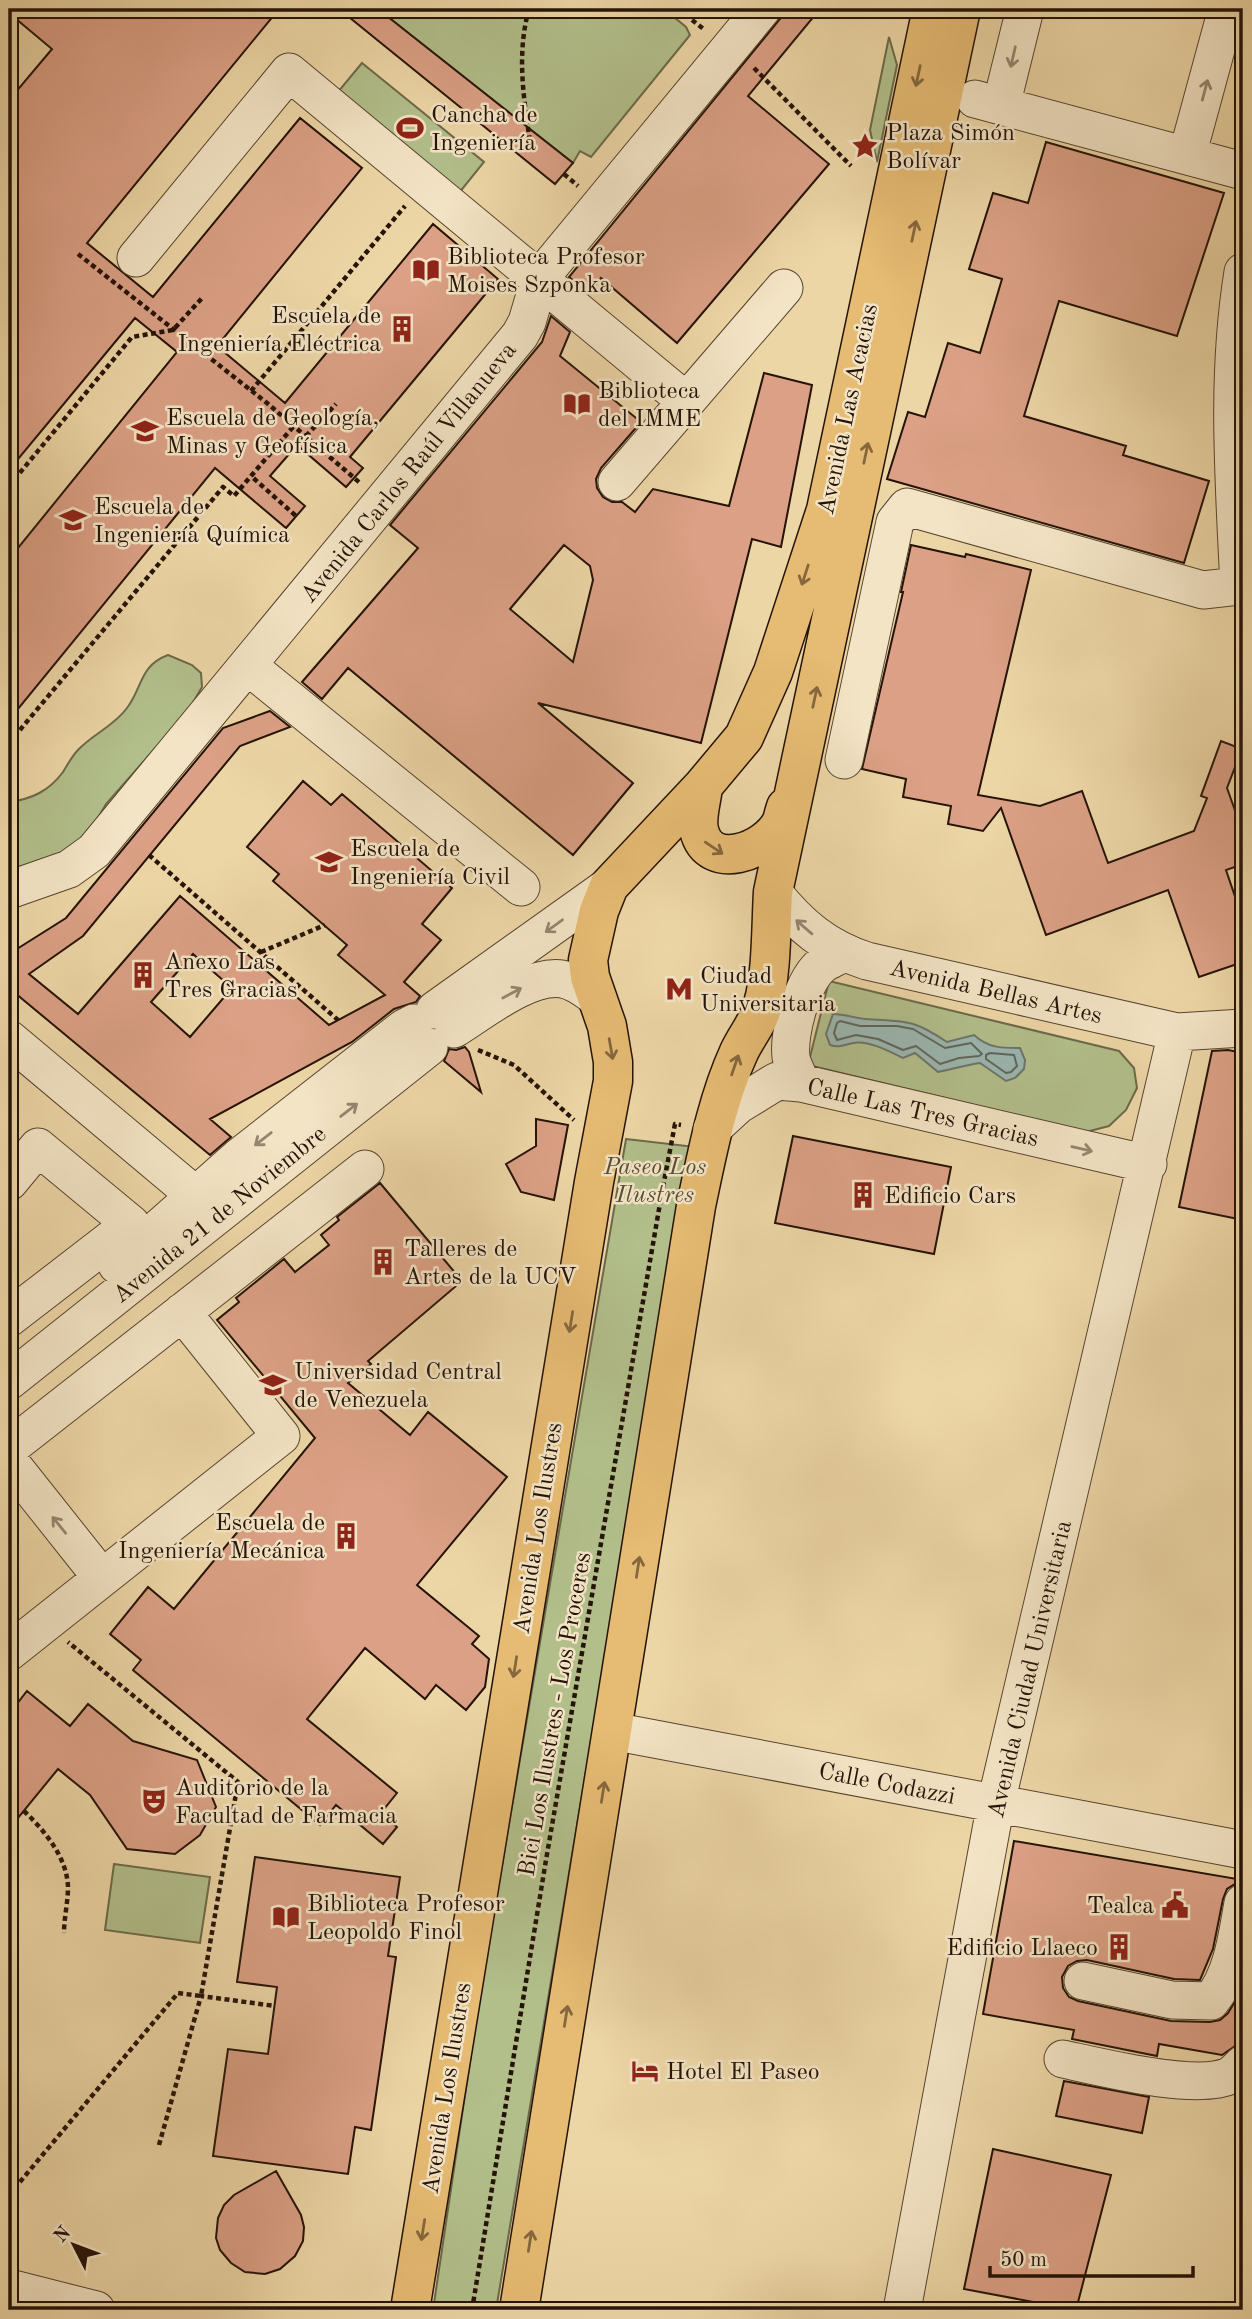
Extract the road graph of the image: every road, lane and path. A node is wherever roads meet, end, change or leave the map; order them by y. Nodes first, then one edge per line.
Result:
1 (528, 9) edge
2 (762, 9) edge
3 (932, 9) edge
4 (961, 9) edge
5 (1025, 9) edge
6 (1227, 9) edge
7 (692, 20) dead end
8 (729, 49) junction
9 (531, 148) dead end
10 (1187, 156) junction
11 (851, 166) dead end
12 (1243, 171) edge
13 (407, 204) dead end
14 (79, 254) dead end
15 (136, 258) dead end
16 (1243, 272) edge
17 (540, 278) junction
18 (784, 288) dead end
19 (203, 297) dead end
20 (173, 330) junction
21 (251, 391) junction
22 (686, 401) junction
23 (336, 404) dead end
24 (293, 427) junction
25 (306, 436) junction
26 (251, 476) junction
27 (355, 478) dead end
28 (617, 482) dead end
29 (9, 486) edge
30 (296, 516) dead end
31 (1241, 585) edge
32 (248, 666) junction
33 (9, 743) edge
34 (844, 760) dead end
35 (800, 764) junction
36 (704, 786) junction
37 (149, 855) dead end
38 (609, 886) junction
39 (521, 887) dead end
40 (9, 890) edge
41 (773, 892) junction
42 (325, 925) dead end
43 (261, 953) junction
44 (843, 953) junction
45 (596, 997) junction
46 (338, 1020) dead end
47 (1243, 1028) edge
48 (442, 1032) junction
49 (1177, 1032) junction
50 (9, 1039) edge
51 (801, 1083) junction
52 (675, 1124) dead end
53 (712, 1129) junction
54 (600, 1146) junction
55 (1148, 1164) junction
56 (365, 1170) dead end
57 (9, 1182) edge
58 (195, 1195) junction
59 (182, 1312) junction
60 (9, 1318) edge
61 (9, 1361) edge
62 (9, 1381) edge
63 (9, 1448) edge
64 (9, 1461) edge
65 (102, 1578) junction
66 (45, 1623) junction
67 (9, 1652) edge
68 (612, 1731) junction
69 (996, 1803) junction
70 (23, 1811) dead end
71 (1243, 1850) edge
72 (1243, 1903) edge
73 (64, 1933) dead end
74 (1083, 1981) dead end
75 (201, 1996) junction
76 (275, 2006) dead end
77 (1063, 2059) dead end
78 (1243, 2064) edge
79 (159, 2145) dead end
80 (9, 2195) edge
81 (9, 2288) edge
82 (519, 2309) edge
83 (96, 2310) edge
84 (410, 2310) edge
85 (472, 2310) edge
86 (902, 2310) edge

1 - 9 path
2 - 8 street, Avenida Carlos Raúl Villanueva
3 -> 36 main road, Avenida Las Acacias
35 -> 4 main road, Avenida Las Acacias
5 -> 10 street
10 -> 6 street
7 - 8 path
8 - 11 path
8 - 17 street, Avenida Carlos Raúl Villanueva
10 - 12 street
13 - 21 path
14 - 20 path
15 - 17 street
16 - 31 street
17 - 22 street
17 - 32 street, Avenida Carlos Raúl Villanueva
18 - 22 street
19 - 20 path
20 - 21 path
20 - 29 path
21 - 24 path
22 - 28 street
23 - 25 path
24 - 25 path
24 - 26 path
25 - 27 path
26 - 30 path
26 - 33 path
31 - 34 street
32 - 39 street
32 - 40 street, Avenida Carlos Raúl Villanueva
36 -> 35 main road
35 - 41 main road
36 - 38 main road, Avenida Los Ilustres
37 - 43 path
38 - 45 main road, Avenida Los Ilustres
38 -> 48 street, Avenida 21 de Noviembre
44 -> 41 street, Avenida Bellas Artes
53 -> 41 main road
42 - 43 path
43 - 46 path
44 - 49 street, Avenida Bellas Artes
44 - 51 street
48 -> 45 street, Avenida 21 de Noviembre
45 -> 54 main road, Avenida Los Ilustres
47 - 49 street, Avenida Bellas Artes
48 - 54 path
48 -> 58 street, Avenida 21 de Noviembre
62 -> 48 street, Avenida 21 de Noviembre
49 - 55 street, Avenida Ciudad Universitaria
50 - 58 street
51 - 53 street, Calle Las Tres Gracias
51 -> 55 street, Calle Las Tres Gracias
52 - 85 path, Bici Los Ilustres - Los Proceres
68 -> 53 main road
54 -> 84 main road, Avenida Los Ilustres
55 - 69 street, Avenida Ciudad Universitaria
56 - 59 street
57 - 60 street
58 - 61 street, Avenida 21 de Noviembre
59 - 63 street
59 - 65 street
65 -> 64 street
65 - 66 street
66 - 67 street
66 - 75 path
68 - 69 street, Calle Codazzi
82 -> 68 main road
69 - 71 street, Calle Codazzi
69 - 86 street, Avenida Ciudad Universitaria
70 - 73 path
72 - 74 street
75 - 76 path
75 - 79 path
75 - 80 path
77 - 78 street
81 - 83 street

